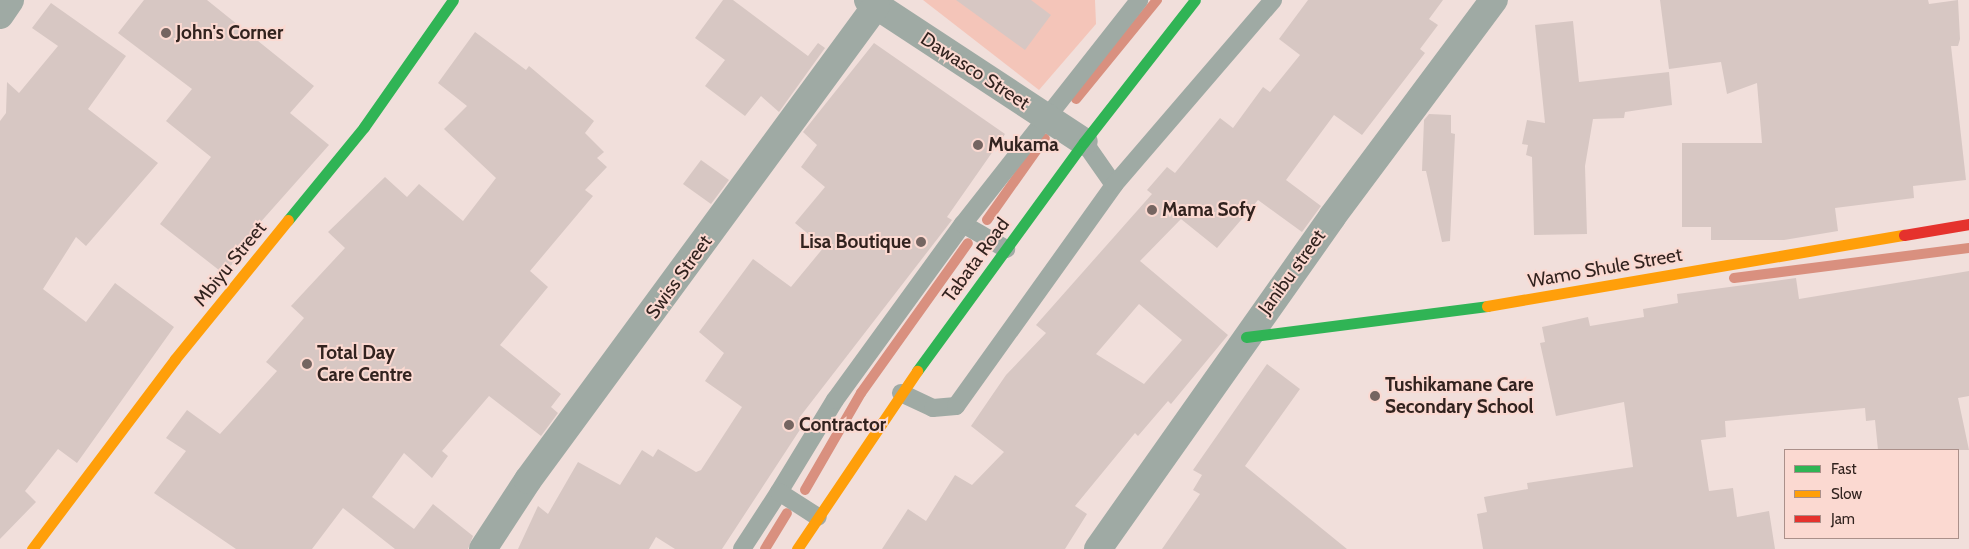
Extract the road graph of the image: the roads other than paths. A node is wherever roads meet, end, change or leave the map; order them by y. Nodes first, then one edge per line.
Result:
1 (10, 0) edge
2 (453, 0) edge
3 (1138, 0) edge
4 (1195, 0) edge
5 (1273, 0) edge
6 (1494, 0) edge
7 (872, 3) edge
8 (0, 15) edge
9 (1046, 118) junction
10 (1084, 142) junction
11 (1114, 185) junction
12 (963, 224) junction
13 (1969, 224) edge
14 (1006, 249) junction
15 (1246, 337) junction
16 (901, 393) junction
17 (780, 492) junction
18 (818, 517) junction
19 (32, 549) edge
20 (483, 549) edge
21 (742, 549) edge
22 (797, 549) edge
23 (1098, 549) edge

1 - 8 street
2 - 19 street, Mbiyu Street
3 - 9 lane
4 - 10 street, Tabata Road
5 - 11 lane
6 - 15 street, Janibu street
7 - 9 street, Dawasco Street
7 - 20 street, Swiss Street
9 - 10 street, Dawasco Street
9 - 12 lane
10 - 11 lane
10 - 14 street, Tabata Road
11 - 16 lane
12 - 14 lane
12 - 17 lane
13 - 15 street, Wamo Shule Street
14 - 16 street, Tabata Road
15 - 23 street, Janibu street
16 - 18 street, Tabata Road
17 - 18 lane
17 - 21 lane
18 - 22 street, Tabata Road

